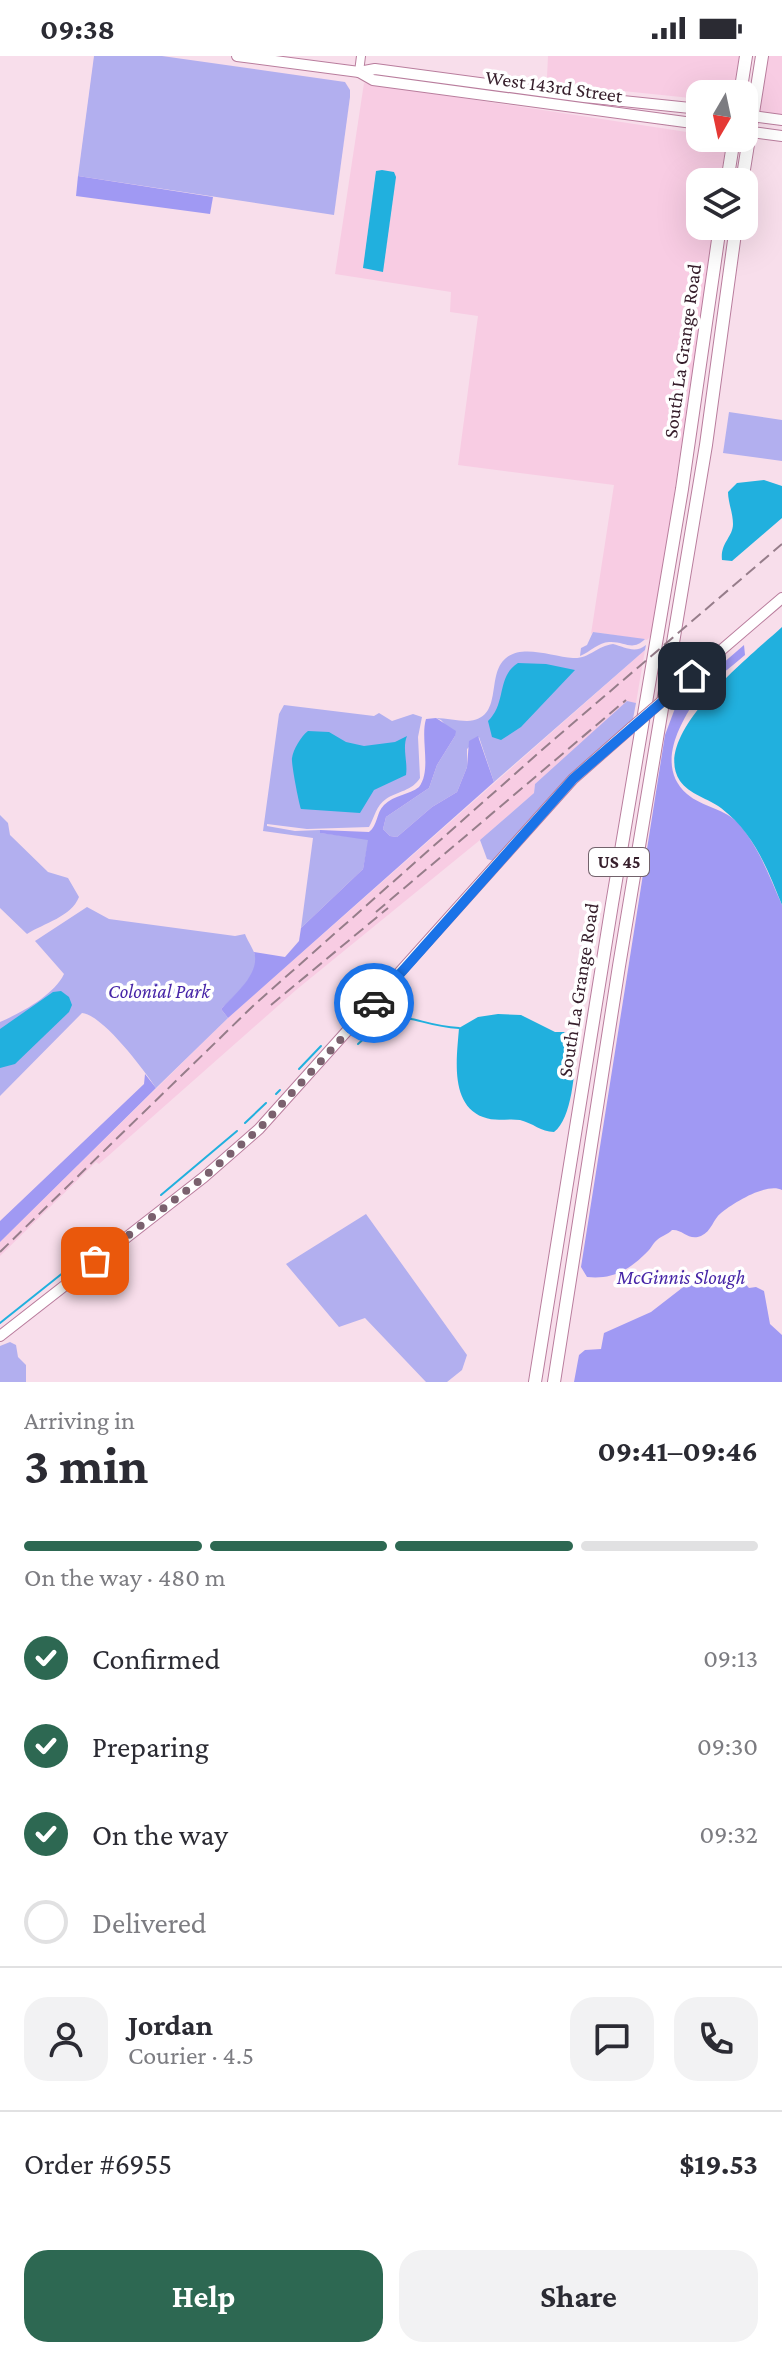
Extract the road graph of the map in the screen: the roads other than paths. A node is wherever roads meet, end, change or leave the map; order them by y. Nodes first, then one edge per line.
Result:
1 (237, 56) edge
2 (361, 56) edge
3 (746, 56) edge
4 (762, 56) edge
5 (359, 72) junction
6 (742, 80) edge
7 (756, 80) edge
8 (686, 108) edge
9 (758, 117) edge
10 (782, 120) edge
11 (686, 122) edge
12 (758, 133) edge
13 (782, 136) edge
14 (718, 240) edge
15 (734, 240) edge
16 (782, 598) edge
17 (0, 1336) edge
18 (535, 1382) edge
19 (554, 1382) edge

1 - 5 main road, West 143rd Street
2 - 5 street
3 - 6 highway
4 - 7 highway
5 - 8 main road, West 143rd Street
5 - 11 main road, West 143rd Street
9 - 10 main road
12 - 13 main road
14 - 18 highway, South La Grange Road / US 45
15 - 19 highway, South La Grange Road / US 45
16 - 17 main road, bridge

